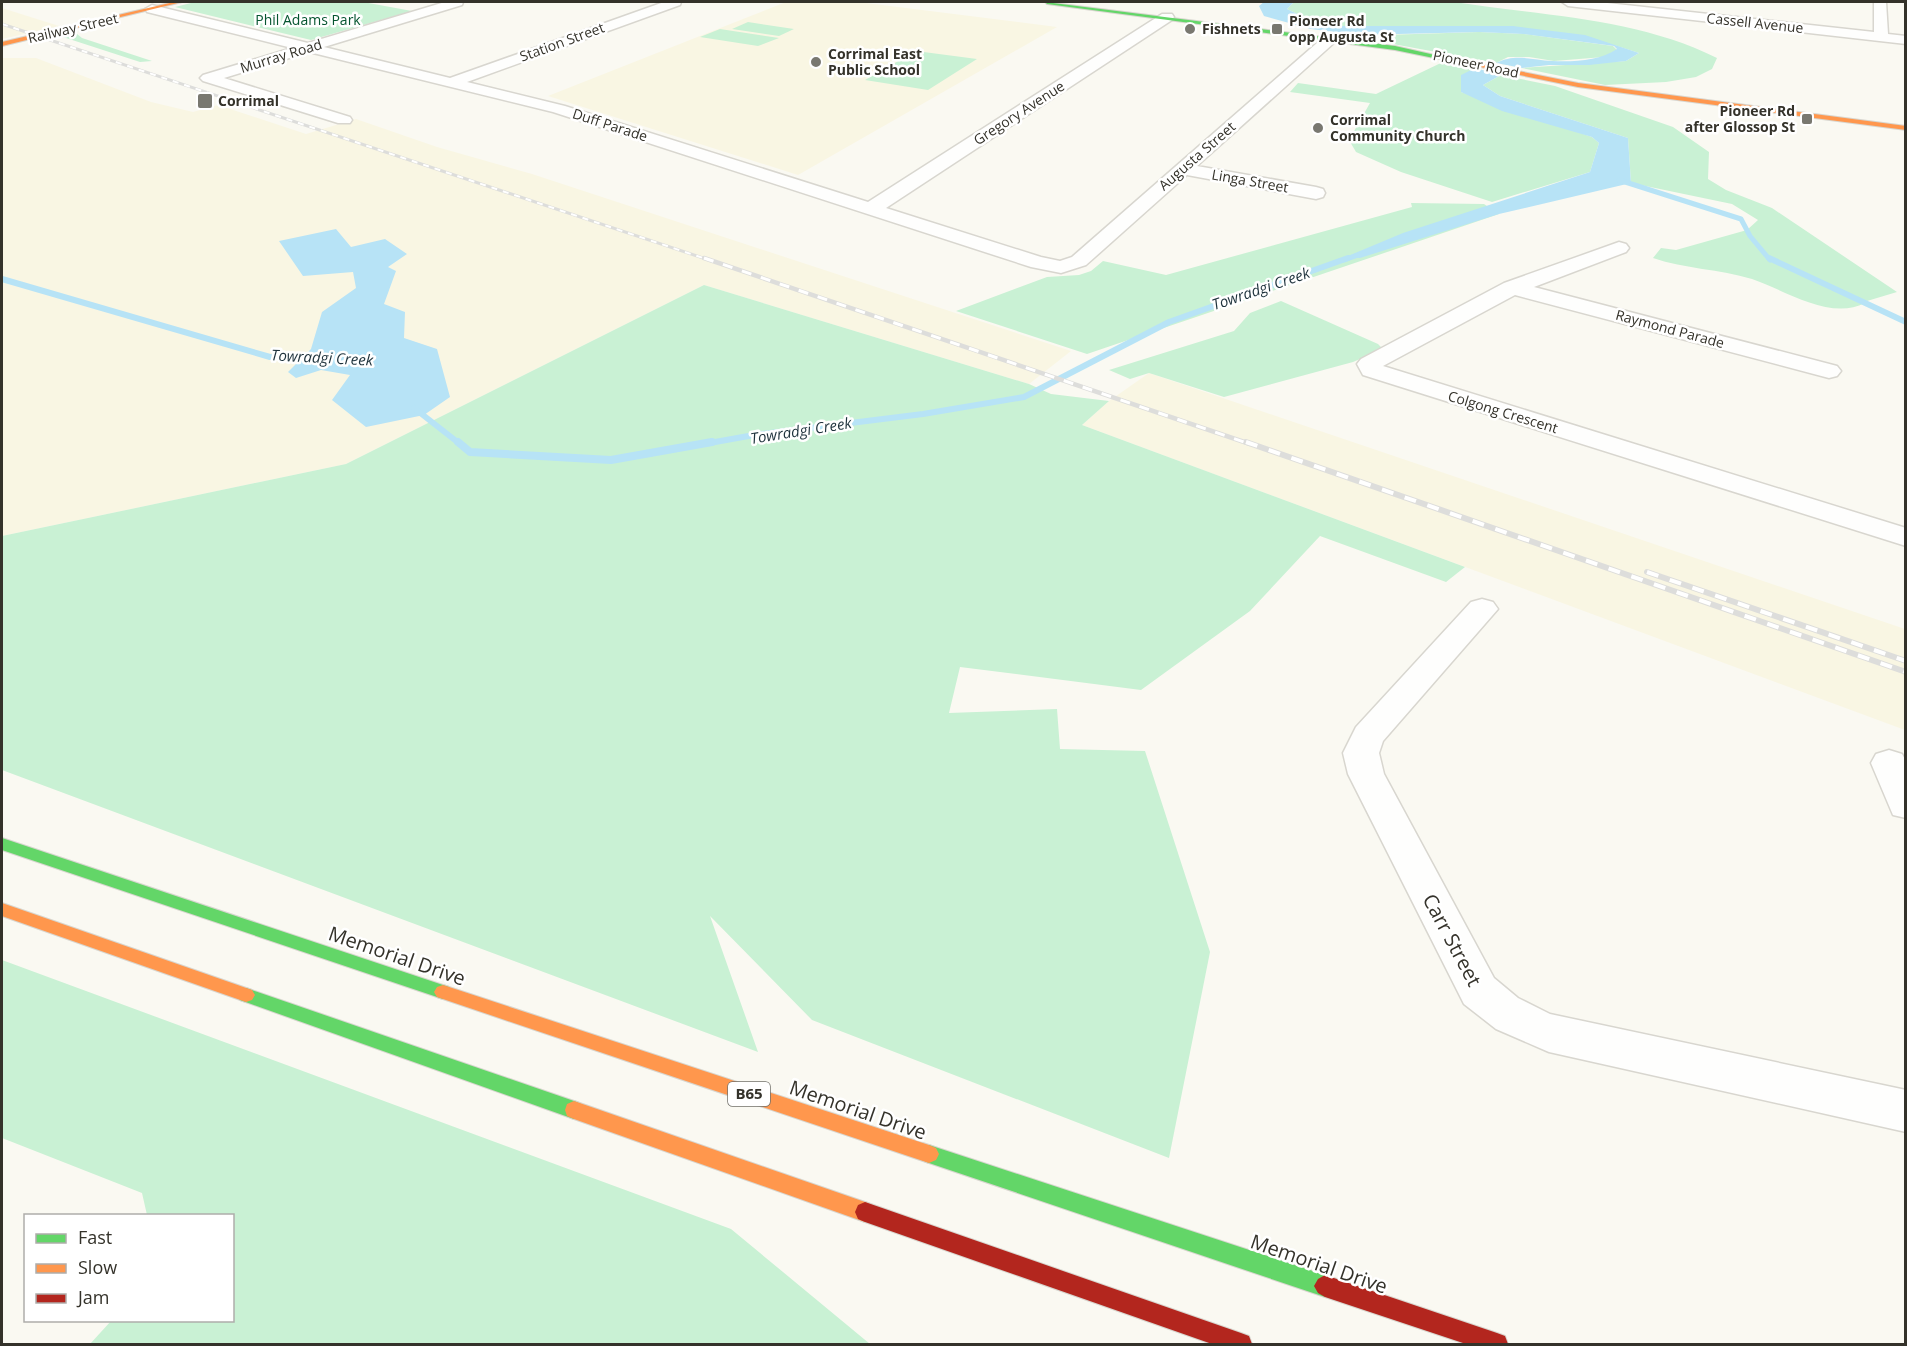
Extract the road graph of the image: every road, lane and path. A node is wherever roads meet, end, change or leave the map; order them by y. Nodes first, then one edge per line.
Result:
1 (179, 2) edge
2 (457, 2) edge
3 (675, 2) edge
4 (1047, 2) edge
5 (1146, 2) edge
6 (1568, 2) edge
7 (1673, 2) edge
8 (1880, 2) edge
9 (152, 9) junction
10 (1650, 11) junction
11 (1130, 12) junction
12 (1167, 17) junction
13 (1881, 37) junction
14 (1330, 39) junction
15 (1905, 40) edge
16 (2, 44) edge
17 (307, 48) junction
18 (449, 83) junction
19 (344, 120) dead end
20 (1905, 128) edge
21 (1183, 169) junction
22 (1316, 192) dead end
23 (871, 209) junction
24 (1619, 248) dead end
25 (1061, 267) joint
26 (1512, 288) junction
27 (1829, 371) dead end
28 (1905, 537) edge
29 (1482, 609) dead end
30 (1888, 763) dead end
31 (1905, 805) edge
32 (2, 844) edge
33 (2, 910) edge
34 (1905, 1111) edge
35 (1241, 1344) edge
36 (1497, 1344) edge

1 - 9 main road, Railway Street
2 - 17 street, Murray Road
3 - 18 street, Station Street
4 - 11 main road, Pioneer Road
5 - 11 main road
6 - 10 street, Cassell Avenue
7 - 10 street
8 - 13 street
9 - 16 main road, Railway Street
9 - 17 street, Duff Parade
10 - 13 street, Cassell Avenue
11 - 12 main road, Pioneer Road
12 - 14 main road, Pioneer Road
12 - 23 street, Gregory Avenue
13 - 15 street, Cassell Avenue
14 - 20 main road, Pioneer Road
14 - 21 street, Augusta Street
17 - 18 street, Duff Parade
17 - 19 street, Murray Road
18 - 23 street, Duff Parade
21 - 22 street, Linga Street
21 - 25 street, Augusta Street
23 - 25 street, Duff Parade
24 - 26 street, Colgong Crescent
26 - 27 street, Raymond Parade
26 - 28 street, Colgong Crescent
29 - 34 street, Carr Street
30 - 31 street
32 - 36 main road, Memorial Drive / B65
33 - 35 main road

